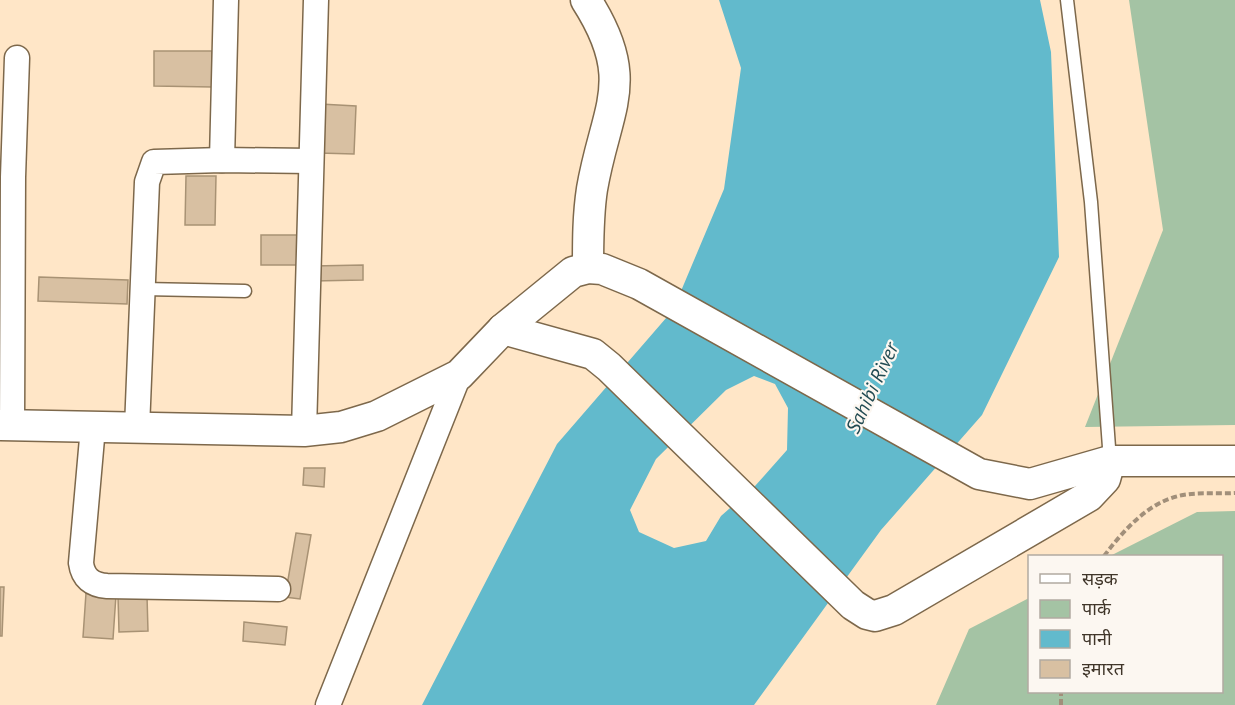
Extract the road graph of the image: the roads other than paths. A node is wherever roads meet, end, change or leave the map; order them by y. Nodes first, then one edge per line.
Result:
1 (226, 0) edge
2 (316, 0) edge
3 (586, 0) edge
4 (1067, 0) edge
5 (17, 58) dead end
6 (222, 160) junction
7 (311, 161) junction
8 (588, 268) junction
9 (143, 289) junction
10 (245, 291) dead end
11 (503, 329) junction
12 (459, 375) junction
13 (6, 425) edge
14 (93, 428) junction
15 (137, 428) junction
16 (304, 431) junction
17 (1235, 460) edge
18 (1110, 461) junction
19 (278, 590) dead end
20 (328, 705) edge

1 - 6 street
2 - 7 street
3 - 8 street
4 - 18 lane
5 - 13 street
6 - 7 street
6 - 9 street
7 - 16 street
8 - 11 street
8 - 18 street
9 - 10 lane
9 - 15 street
11 - 12 street
11 - 18 street
12 - 16 street
12 - 20 street
13 - 14 street
14 - 15 street
14 - 19 street
15 - 16 street
17 - 18 street

